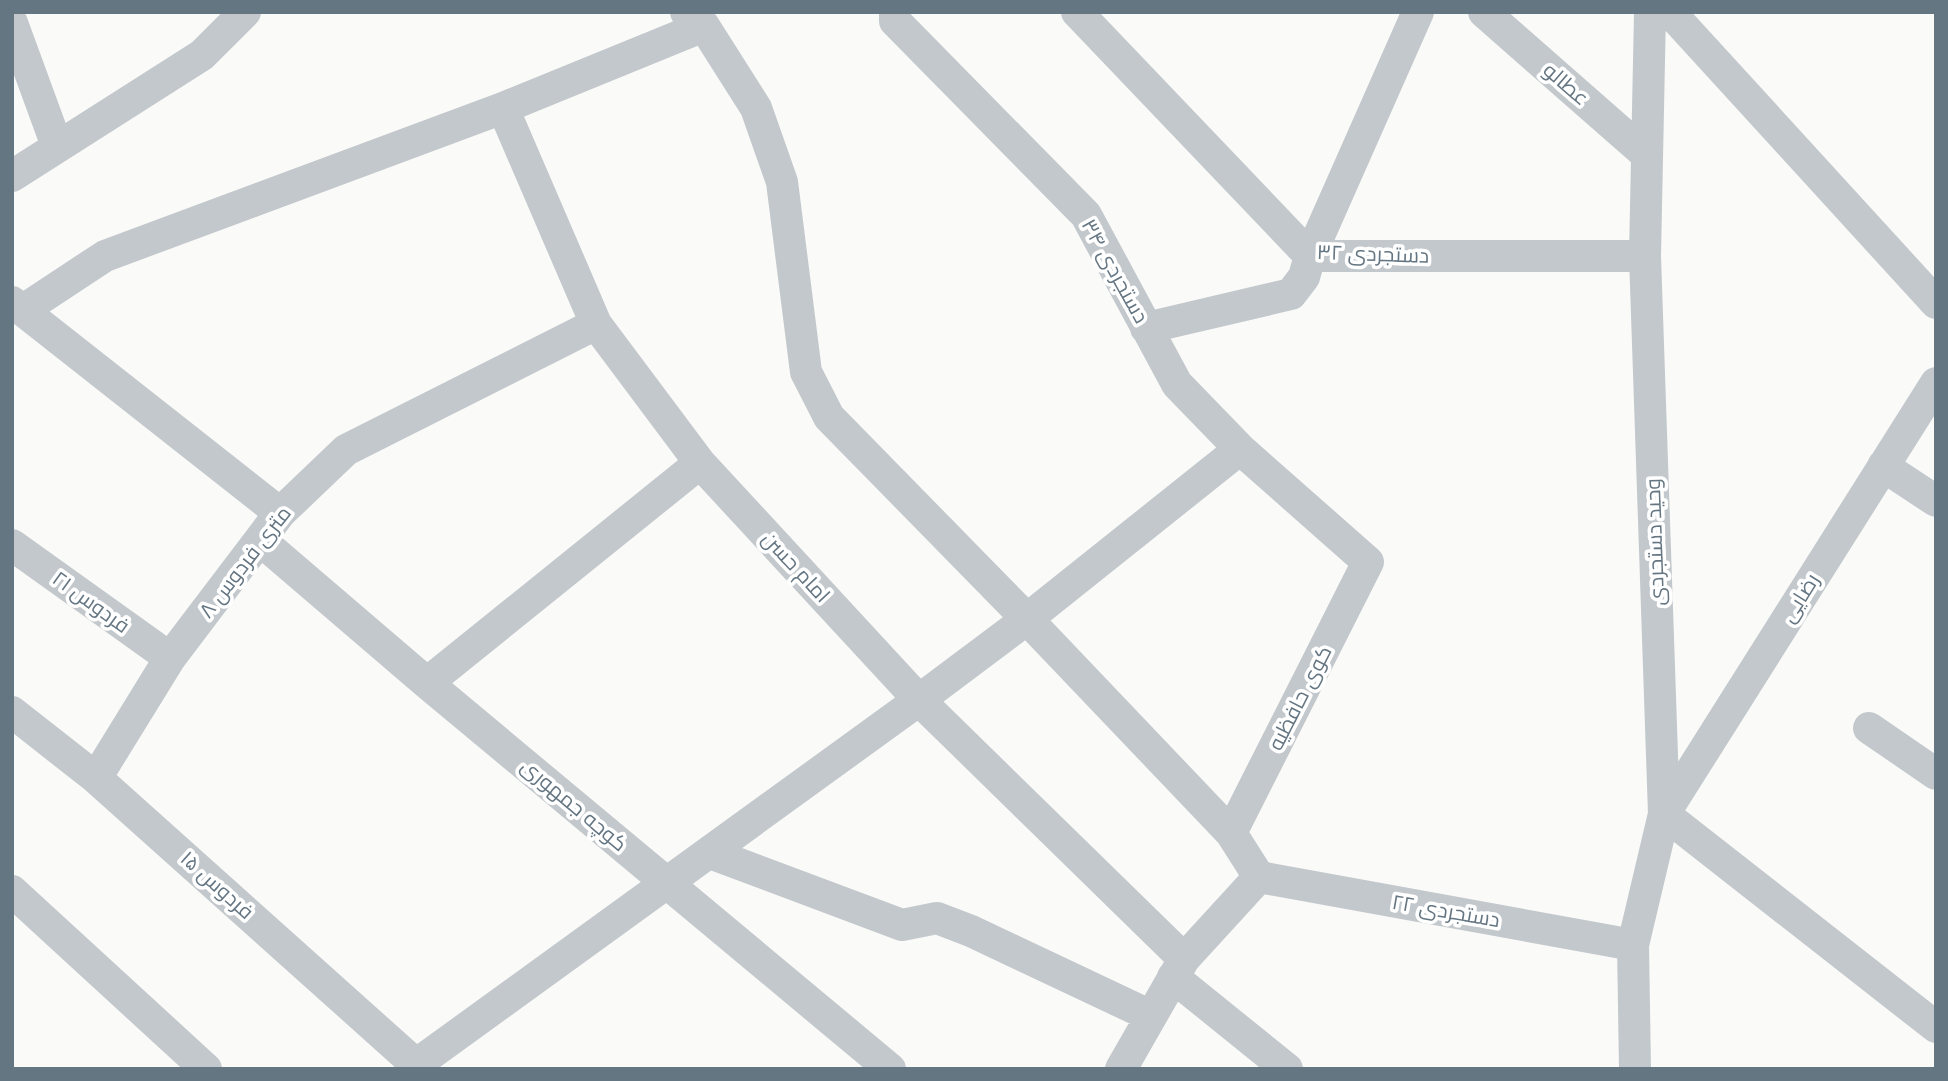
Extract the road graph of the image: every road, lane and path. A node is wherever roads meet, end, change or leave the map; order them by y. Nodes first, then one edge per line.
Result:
1 (245, 12) edge
2 (895, 12) edge
3 (1077, 12) edge
4 (1418, 12) edge
5 (1485, 12) edge
6 (1650, 12) edge
7 (1670, 12) edge
8 (695, 19) edge
9 (12, 23) edge
10 (503, 107) junction
11 (57, 146) junction
12 (1647, 155) junction
13 (12, 176) edge
14 (1310, 256) junction
15 (1645, 256) junction
16 (1936, 303) edge
17 (18, 306) edge
18 (596, 324) junction
19 (1146, 328) junction
20 (1936, 383) edge
21 (1240, 449) junction
22 (700, 463) junction
23 (1883, 466) junction
24 (1936, 501) edge
25 (280, 513) junction
26 (260, 540) junction
27 (12, 545) edge
28 (1368, 562) joint
29 (1027, 619) junction
30 (170, 658) junction
31 (428, 683) junction
32 (919, 701) junction
33 (12, 712) edge
34 (1869, 728) dead end
35 (1936, 774) edge
36 (96, 778) junction
37 (1664, 814) junction
38 (1231, 833) junction
39 (710, 853) junction
40 (1259, 877) junction
41 (669, 883) junction
42 (12, 891) edge
43 (1633, 945) junction
44 (1179, 968) junction
45 (1151, 1016) junction
46 (1936, 1027) edge
47 (416, 1067) edge
48 (206, 1069) edge
49 (890, 1069) edge
50 (1121, 1069) edge
51 (1287, 1069) edge
52 (1636, 1069) edge

1 - 11 street
2 - 19 street, دستجردی ۳۴
3 - 14 street, دستجردی ۳۲
4 - 14 street
5 - 12 street, عطالو
6 - 12 street, وحید دستجردی
7 - 16 street
8 - 10 street
8 - 29 street
9 - 11 street
10 - 17 street
10 - 18 street, امام حسن
11 - 13 street
12 - 15 street, وحید دستجردی
14 - 15 street, دستجردی ۳۲
14 - 19 street
15 - 37 street, وحید دستجردی
17 - 25 street
18 - 22 street, امام حسن
18 - 25 street, ۸ متری فردوس
19 - 21 street, دستجردی ۳۴
20 - 23 street, رضایی
21 - 28 street, دستجردی ۳۴
21 - 29 street
22 - 31 street
22 - 32 street, امام حسن
23 - 24 street
23 - 37 street, رضایی
25 - 26 street, ۸ متری فردوس
26 - 30 street, ۸ متری فردوس
26 - 31 street, کوچه جمهوری
27 - 30 street, فردوس ۲۱
28 - 38 street, کوی حافظیه
29 - 32 street
29 - 38 street
30 - 36 street, ۸ متری فردوس
31 - 41 street, کوچه جمهوری
32 - 39 street
32 - 44 street, امام حسن
33 - 36 street, فردوس ۱۵
34 - 35 street
36 - 47 street, فردوس ۱۵
37 - 43 street, وحید دستجردی
37 - 46 street
38 - 40 street
39 - 41 street
39 - 45 street
40 - 43 street, دستجردی ۲۲
40 - 44 street
41 - 47 street
41 - 49 street, کوچه جمهوری
42 - 48 street
43 - 52 street, وحید دستجردی
44 - 45 street
44 - 51 street, امام حسن
45 - 50 street

